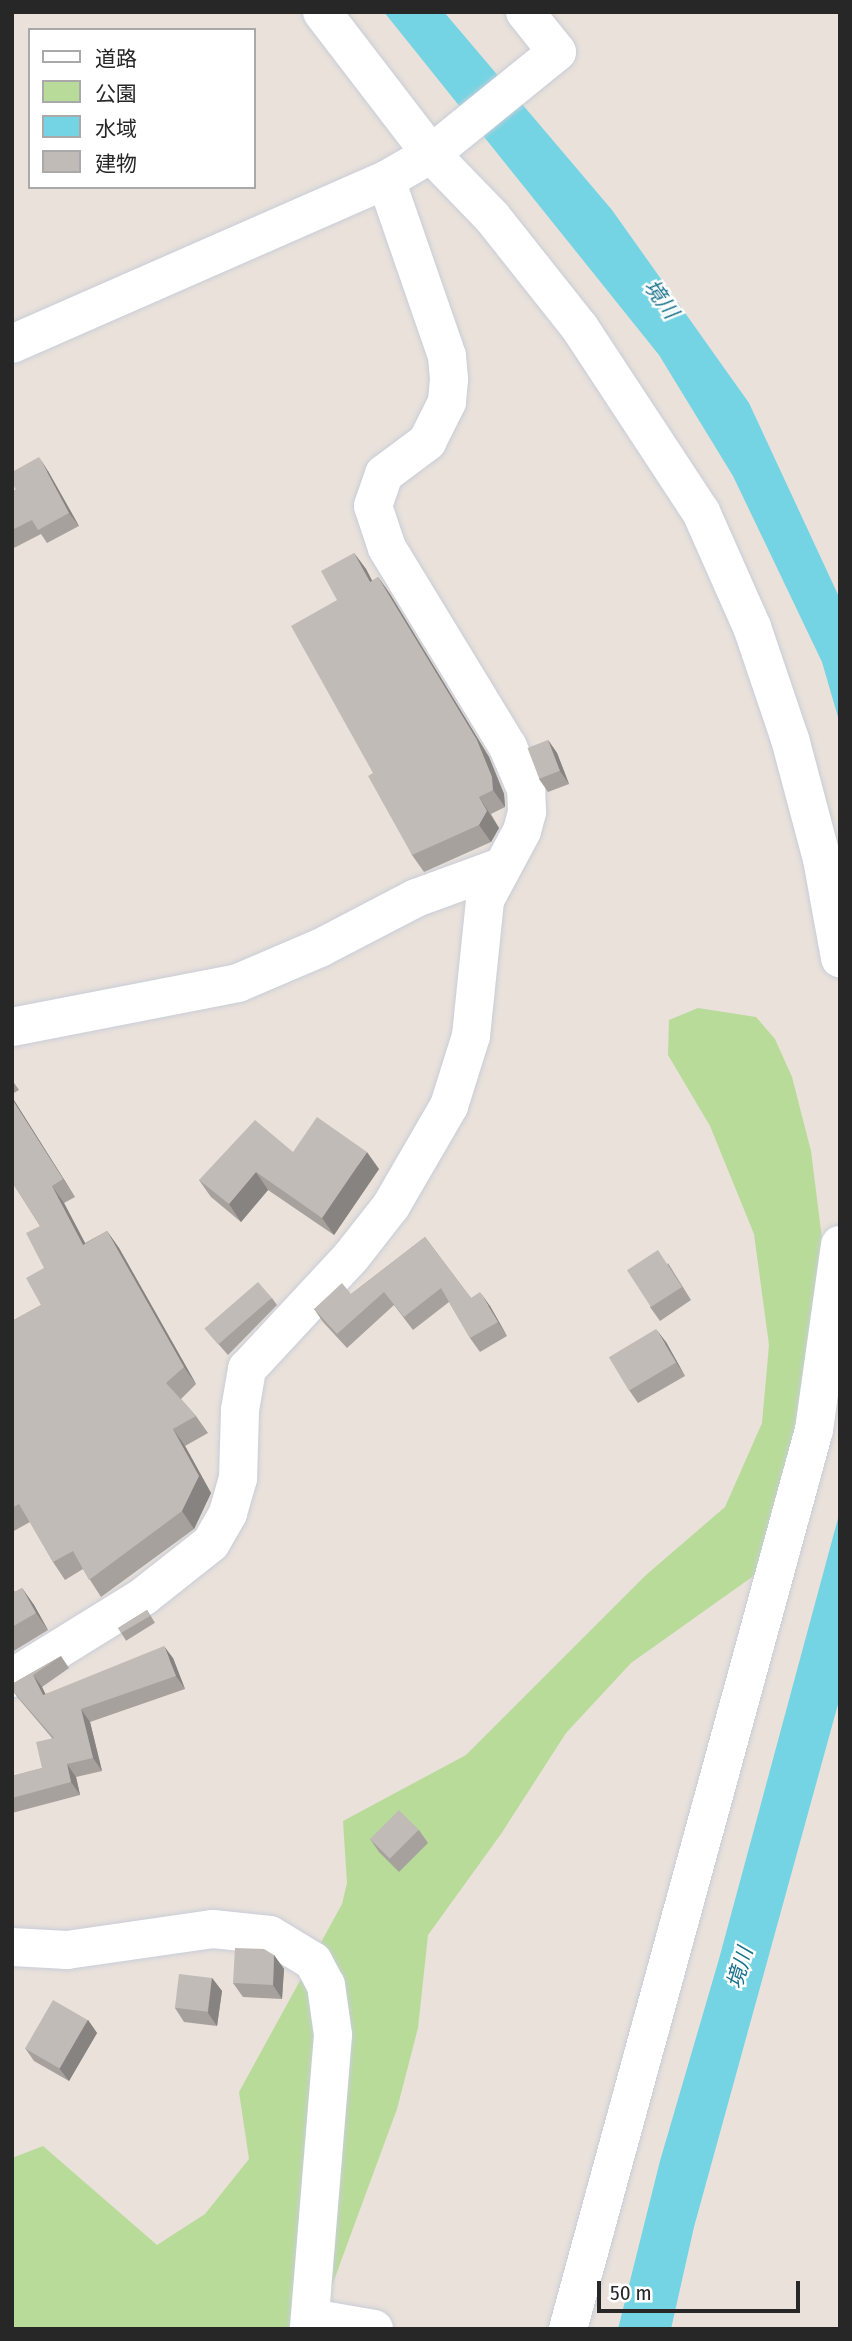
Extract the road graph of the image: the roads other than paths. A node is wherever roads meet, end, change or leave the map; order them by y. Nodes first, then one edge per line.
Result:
1 (322, 12) edge
2 (525, 12) edge
3 (437, 149) junction
4 (386, 180) junction
5 (12, 345) edge
6 (501, 867) junction
7 (840, 958) edge
8 (12, 1027) edge
9 (840, 1245) edge
10 (12, 1678) edge
11 (12, 1947) edge
12 (310, 2324) edge
13 (374, 2329) edge
14 (568, 2329) edge

1 - 3 street
2 - 3 street
3 - 4 street
3 - 7 street
4 - 5 street
4 - 6 street
6 - 8 street
6 - 10 street
9 - 14 street
11 - 12 street
12 - 13 street

